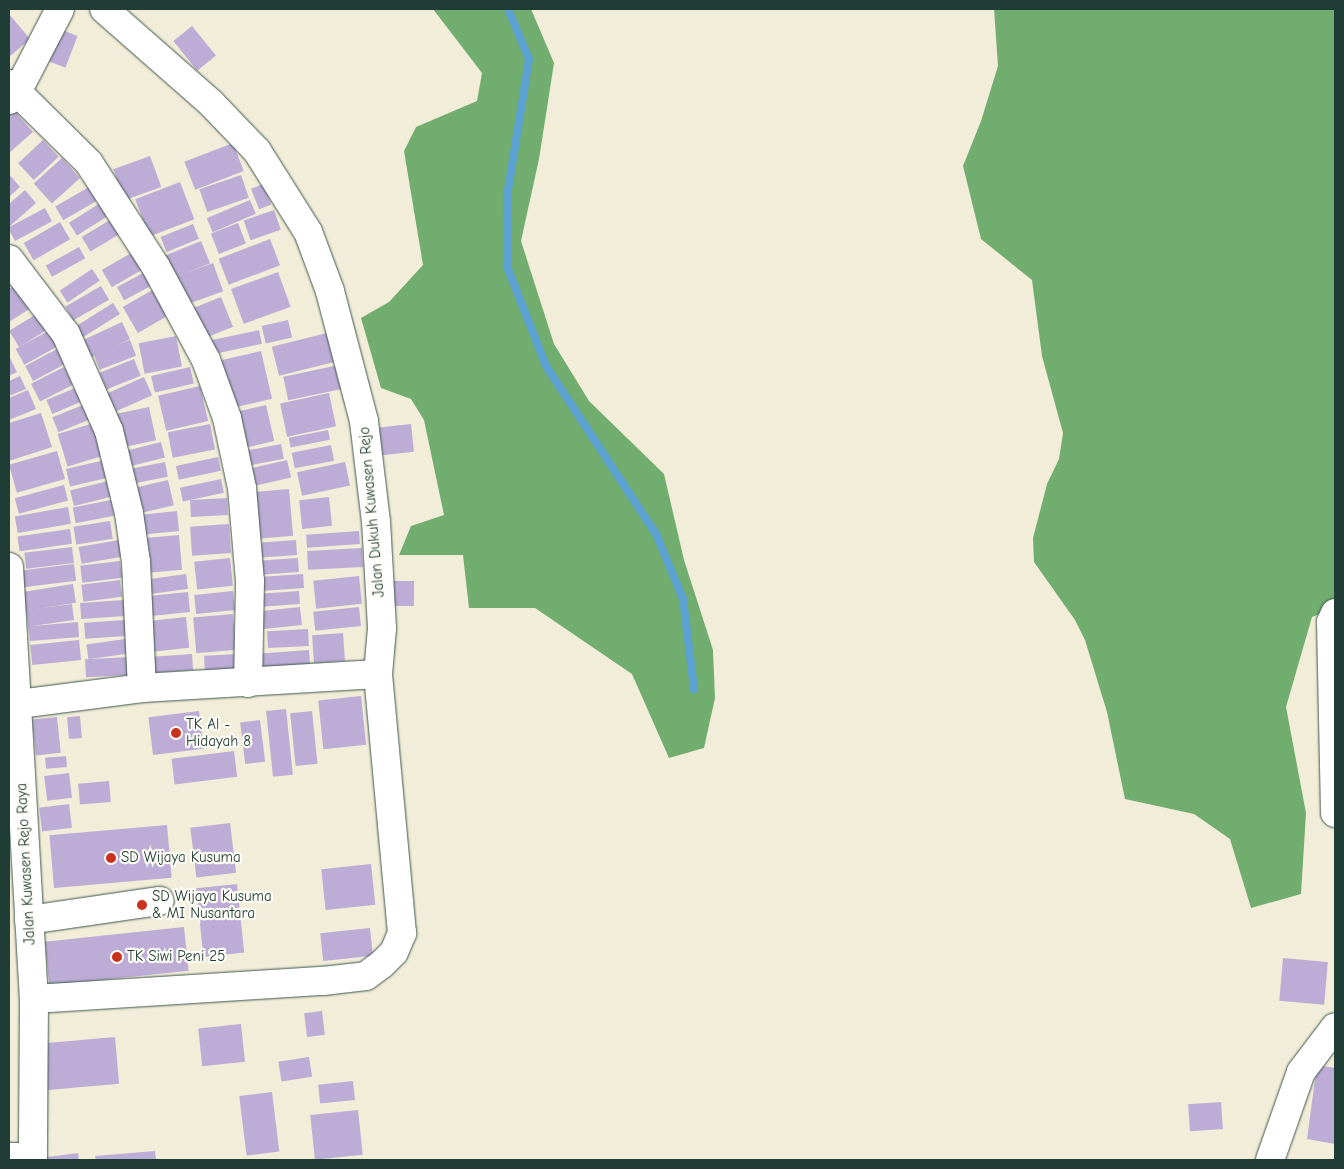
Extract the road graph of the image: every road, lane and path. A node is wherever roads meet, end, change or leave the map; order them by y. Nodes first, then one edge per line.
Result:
1 (60, 9) edge
2 (104, 9) edge
3 (11, 92) edge
4 (9, 259) edge
5 (9, 568) edge
6 (1335, 613) edge
7 (378, 674) junction
8 (248, 683) junction
9 (142, 688) junction
10 (19, 704) junction
11 (1335, 813) edge
12 (17, 877) edge
13 (160, 901) dead end
14 (29, 920) junction
15 (34, 999) junction
16 (1335, 1027) edge
17 (25, 1158) edge
18 (1270, 1160) edge

1 - 3 street
2 - 7 street, Jalan Dukuh Kuwasen Rejo
3 - 8 street
4 - 9 street
5 - 10 street, Jalan Kuwasen Rejo Raya
6 - 11 street
7 - 8 street
7 - 15 street, Jalan Dukuh Kuwasen Rejo
8 - 9 street
9 - 10 street
10 - 12 street, Jalan Kuwasen Rejo Raya
12 - 14 street, Jalan Kuwasen Rejo Raya
13 - 14 street
14 - 15 street, Jalan Kuwasen Rejo Raya
15 - 17 street, Jalan Kuwasen Rejo Raya
16 - 18 street

